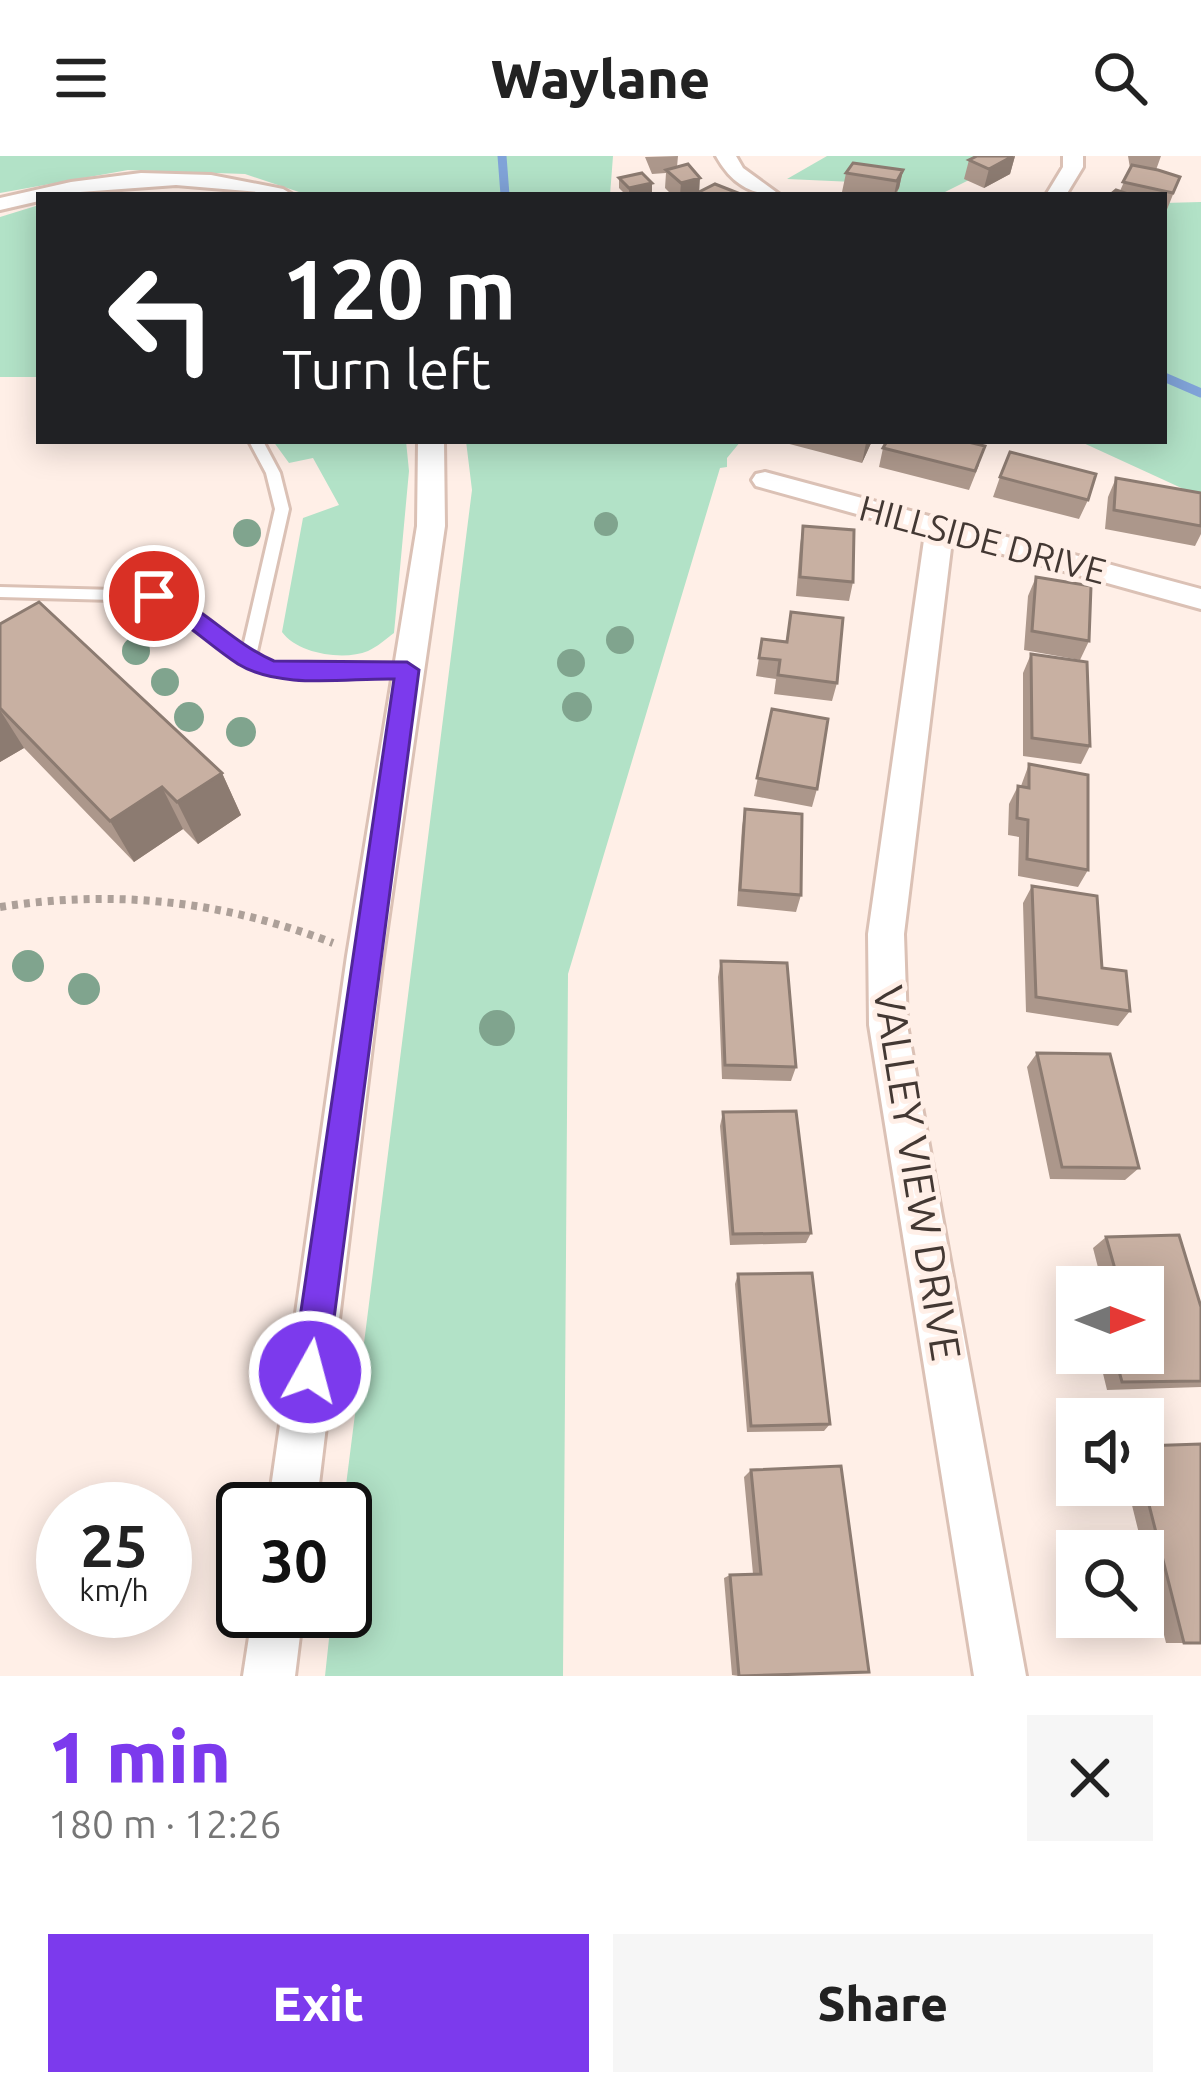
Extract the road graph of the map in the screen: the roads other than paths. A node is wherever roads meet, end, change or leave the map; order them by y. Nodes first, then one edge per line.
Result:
1 (726, 156) edge
2 (1073, 156) edge
3 (59, 192) edge
4 (270, 192) edge
5 (765, 192) edge
6 (1058, 192) edge
7 (36, 197) edge
8 (0, 204) edge
9 (258, 444) edge
10 (431, 444) edge
11 (765, 480) dead end
12 (940, 525) junction
13 (0, 592) edge
14 (1201, 599) edge
15 (248, 659) junction
16 (407, 670) junction
17 (296, 1482) edge
18 (274, 1638) edge
19 (269, 1676) edge
20 (1000, 1676) edge

1 - 5 street
2 - 6 street
3 - 4 street
7 - 8 street
9 - 15 lane
10 - 16 street
11 - 12 street, HILLSIDE DRIVE
12 - 14 street, HILLSIDE DRIVE
12 - 20 street, VALLEY VIEW DRIVE
13 - 15 lane
15 - 16 lane
16 - 17 street
18 - 19 street

